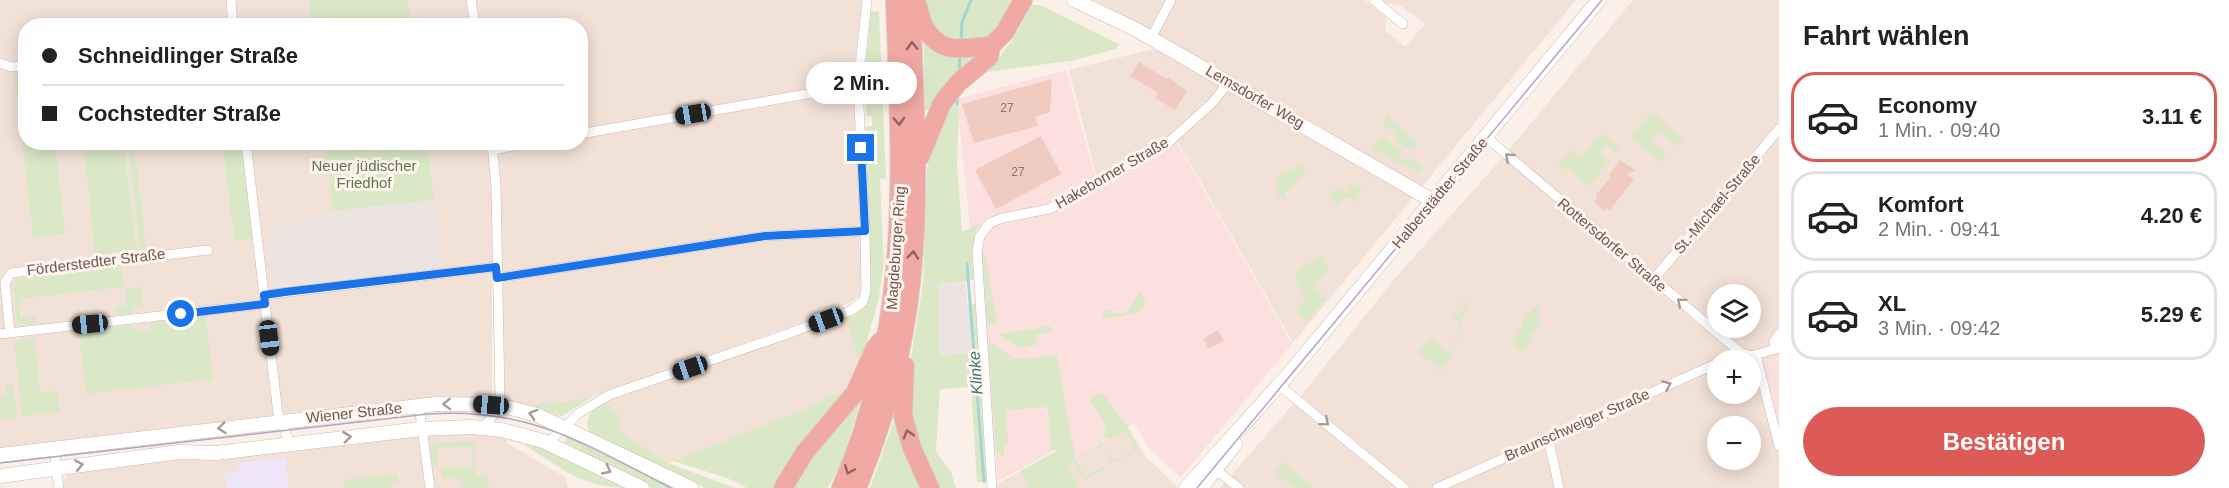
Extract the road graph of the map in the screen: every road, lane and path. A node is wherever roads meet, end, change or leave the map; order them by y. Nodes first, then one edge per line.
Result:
1 (231, 0) edge
2 (471, 0) edge
3 (867, 0) edge
4 (895, 0) edge
5 (913, 0) edge
6 (1023, 0) edge
7 (1074, 0) edge
8 (1171, 0) edge
9 (1374, 0) edge
10 (1597, 1) edge
11 (232, 18) edge
12 (474, 18) edge
13 (1403, 24) dead end
14 (1151, 38) junction
15 (987, 47) junction
16 (0, 63) edge
17 (18, 67) edge
18 (1229, 82) junction
19 (858, 85) junction
20 (1779, 129) edge
21 (588, 133) edge
22 (1486, 137) junction
23 (247, 150) edge
24 (492, 150) edge
25 (916, 167) junction
26 (1433, 201) junction
27 (865, 231) junction
28 (208, 250) dead end
29 (496, 267) junction
30 (497, 278) junction
31 (1654, 279) junction
32 (264, 299) junction
33 (907, 314) junction
34 (888, 333) junction
35 (5, 334) edge
36 (1779, 334) edge
37 (1778, 348) edge
38 (1738, 350) edge
39 (1761, 353) edge
40 (1707, 368) edge
41 (1761, 378) edge
42 (1280, 385) junction
43 (499, 405) junction
44 (419, 406) junction
45 (280, 422) junction
46 (483, 428) junction
47 (566, 428) junction
48 (422, 429) junction
49 (1548, 437) junction
50 (548, 443) junction
51 (290, 444) junction
52 (1779, 446) edge
53 (57, 447) junction
54 (0, 455) edge
55 (1211, 466) junction
56 (56, 470) junction
57 (0, 476) edge
58 (59, 488) edge
59 (430, 488) edge
60 (642, 488) edge
61 (692, 488) edge
62 (783, 488) edge
63 (841, 488) edge
64 (857, 488) edge
65 (930, 488) edge
66 (992, 488) edge
67 (1186, 488) edge
68 (1201, 488) edge
69 (1239, 488) edge
70 (1404, 488) edge
71 (1437, 488) edge
72 (1559, 488) edge

1 - 11 street
2 - 12 street
3 - 19 street
4 -> 34 highway, Magdeburger Ring
5 - 15 highway
25 -> 5 highway, Magdeburger Ring
6 - 15 highway
7 - 14 main road, Lemsdorfer Weg
8 - 14 street
9 - 13 street
10 - 22 main road, Halberstädter Straße
14 - 18 main road, Lemsdorfer Weg
15 - 25 highway
16 - 17 street
18 - 26 main road, Lemsdorfer Weg
18 - 66 street, Hakeborner Straße
19 - 21 street
19 - 27 street
20 - 31 street, St.-Michael-Straße
22 - 26 main road, Halberstädter Straße
31 -> 22 street, Rottersdorfer Straße
23 - 32 street
24 - 29 street
33 -> 25 highway, Magdeburger Ring
26 - 42 main road, Halberstädter Straße
27 - 30 street
27 - 47 street
28 - 35 street, Förderstedter Straße
29 - 30 street
29 - 32 street
30 - 43 street
38 -> 31 street, Rottersdorfer Straße
32 - 35 street
32 - 45 street
33 - 64 highway, Magdeburger Ring
65 -> 33 highway
34 - 62 highway
34 -> 63 highway, Magdeburger Ring
36 - 37 street
37 - 39 street
49 -> 40 street, Braunschweiger Straße
41 - 52 street
42 - 55 main road, Halberstädter Straße
42 -> 70 street
43 -> 44 main road, Wiener Straße
43 - 46 street
47 -> 43 main road, Wiener Straße
44 - 45 main road, Wiener Straße
44 - 48 street
45 - 51 street
45 -> 53 main road, Wiener Straße
46 - 48 main road, Wiener Straße
46 - 50 main road, Wiener Straße
47 - 50 street
47 - 61 main road, Wiener Straße
51 -> 48 main road, Wiener Straße
48 - 59 street
49 - 71 street, Braunschweiger Straße
49 - 72 street
50 -> 60 main road, Wiener Straße
56 -> 51 main road, Wiener Straße
53 - 54 main road, Wiener Straße
53 - 56 street
55 - 67 main road, Halberstädter Straße
55 - 68 main road, Halberstädter Straße
55 - 69 street
56 - 57 main road, Wiener Straße
56 - 58 street

